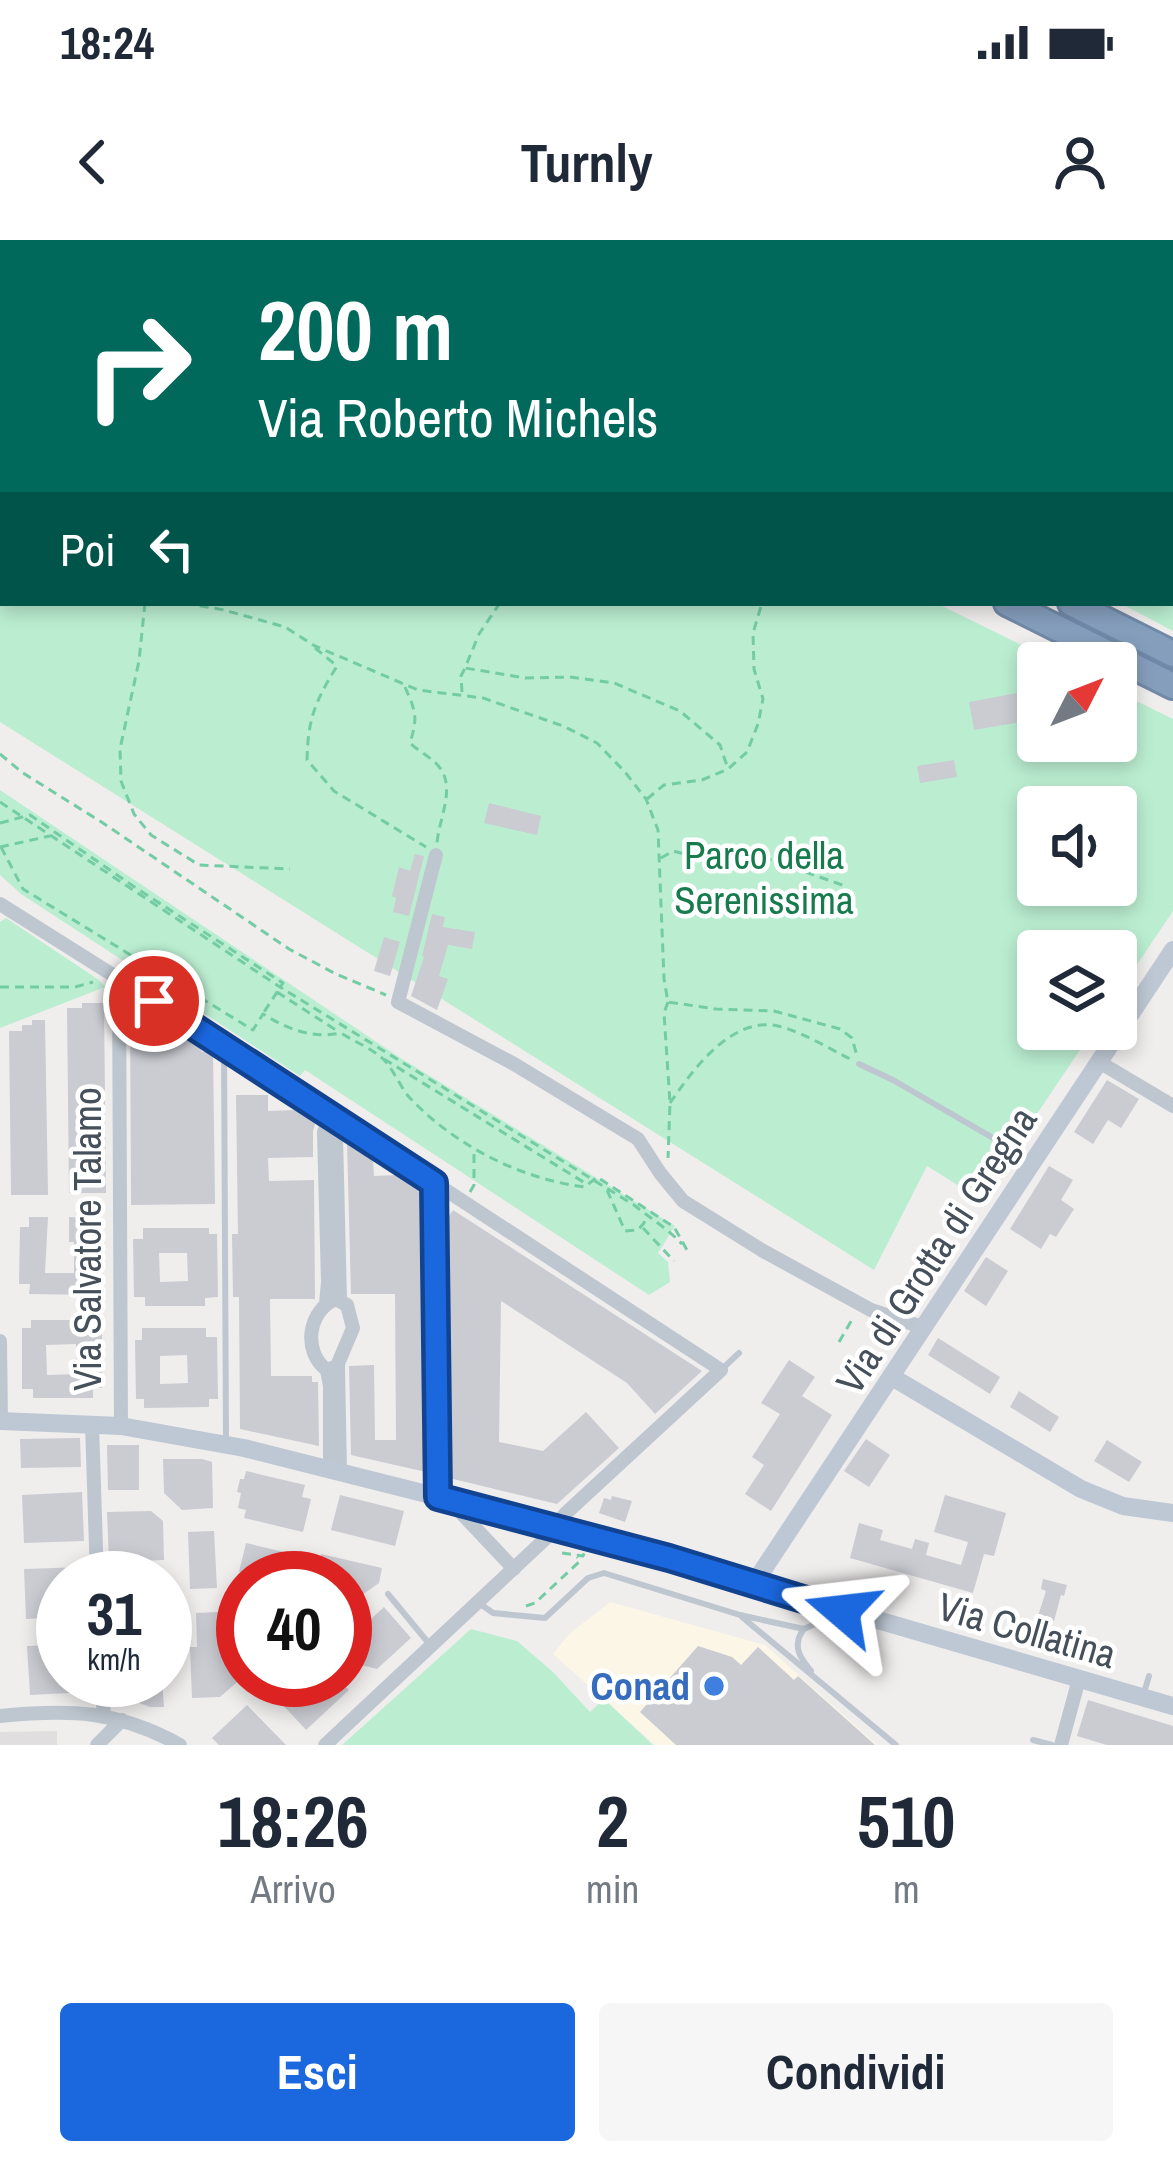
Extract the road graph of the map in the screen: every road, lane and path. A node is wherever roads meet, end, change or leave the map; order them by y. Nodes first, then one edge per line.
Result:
1 (146, 606) edge
2 (202, 606) edge
3 (498, 606) edge
4 (761, 606) edge
5 (1013, 606) edge
6 (1077, 606) edge
7 (315, 646) junction
8 (1173, 654) edge
9 (465, 668) junction
10 (403, 684) junction
11 (1173, 686) edge
12 (462, 694) junction
13 (0, 754) edge
14 (728, 769) junction
15 (646, 800) junction
16 (0, 802) edge
17 (24, 817) junction
18 (0, 823) edge
19 (52, 836) junction
20 (167, 844) junction
21 (0, 847) edge
22 (436, 855) dead end
23 (661, 858) junction
24 (160, 862) junction
25 (290, 869) dead end
26 (848, 887) dead end
27 (0, 904) edge
28 (1173, 950) edge
29 (99, 980) dead end
30 (119, 980) junction
31 (0, 987) edge
32 (278, 989) junction
33 (398, 1002) junction
34 (668, 1002) junction
35 (263, 1014) junction
36 (341, 1033) junction
37 (224, 1045) junction
38 (382, 1058) junction
39 (1099, 1062) junction
40 (859, 1064) junction
41 (670, 1103) junction
42 (1173, 1106) edge
43 (336, 1118) junction
44 (474, 1149) junction
45 (1034, 1162) junction
46 (663, 1177) junction
47 (593, 1180) junction
48 (434, 1183) junction
49 (588, 1185) junction
50 (606, 1188) junction
51 (469, 1194) dead end
52 (645, 1215) junction
53 (642, 1227) junction
54 (674, 1261) dead end
55 (333, 1302) junction
56 (925, 1328) junction
57 (0, 1341) edge
58 (739, 1353) dead end
59 (332, 1367) junction
60 (721, 1370) junction
61 (892, 1377) junction
62 (1, 1421) edge
63 (92, 1424) junction
64 (121, 1426) junction
65 (226, 1444) junction
66 (335, 1472) junction
67 (443, 1498) junction
68 (1173, 1514) edge
69 (558, 1527) junction
70 (96, 1551) edge
71 (562, 1553) dead end
72 (514, 1569) junction
73 (753, 1585) junction
74 (388, 1594) dead end
75 (479, 1603) junction
76 (518, 1610) dead end
77 (842, 1611) junction
78 (740, 1616) junction
79 (804, 1629) junction
80 (432, 1647) junction
81 (1148, 1676) dead end
82 (1079, 1678) junction
83 (822, 1683) junction
84 (1143, 1697) junction
85 (1173, 1706) edge
86 (103, 1707) edge
87 (104, 1715) junction
88 (0, 1717) edge
89 (122, 1720) junction
90 (1033, 1740) dead end
91 (97, 1745) edge
92 (180, 1745) edge
93 (325, 1745) edge
94 (896, 1745) edge
95 (1056, 1745) edge

1 - 20 path
2 - 7 path
3 - 9 path
4 - 14 path
5 - 11 highway
6 - 8 highway
7 - 10 path
7 - 10 path
9 - 12 path
9 - 14 path
10 - 12 path
12 - 15 path
13 - 24 path
14 - 15 path
15 - 23 path
16 - 17 path
17 - 18 path
17 - 19 path
17 - 32 path
19 - 21 path
19 - 32 path
20 - 24 path
20 - 25 path
21 - 35 path
22 - 33 street
23 - 26 path
23 - 34 path
24 - 33 path
27 - 30 street
28 - 39 street, Via di Grotta di Gregna
29 - 31 path
30 - 37 street
30 - 64 street, Via Salvatore Talamo
32 - 35 path
32 - 36 path
32 - 47 path
33 - 46 street
34 - 40 path
34 - 41 path
35 - 36 path
36 - 38 path
37 - 43 street
37 - 65 lane
38 - 44 path
38 - 49 path
39 - 42 street
39 - 45 street, Via di Grotta di Gregna
40 - 41 path
40 - 45 lane
41 - 46 path
43 - 48 street
43 - 55 street
44 - 49 path
44 - 51 path
45 - 56 street, Via di Grotta di Gregna
46 - 56 street
47 - 49 path
47 - 50 path
47 - 52 path
48 - 60 street
48 - 67 street
50 - 52 path
50 - 53 path
52 - 53 path
53 - 54 path
55 - 59 street
55 - 59 street
56 - 61 street, Via di Grotta di Gregna
57 - 62 street
58 - 60 lane
59 - 66 street
60 - 69 street
61 - 68 street
61 - 73 street, Via di Grotta di Gregna
62 - 63 street, Via Collatina
63 - 64 street, Via Collatina
63 - 70 street
64 - 65 street, Via Collatina
65 - 66 street, Via Collatina
66 - 67 street, Via Collatina
67 - 69 street, Via Collatina
67 - 72 street
69 - 72 street
69 - 73 street, Via Collatina
71 - 76 path
72 - 75 street
73 - 77 street, Via Collatina
74 - 80 lane
75 - 78 lane
75 - 80 street
77 - 79 lane
77 - 82 street, Via Collatina
78 - 79 lane
78 - 83 lane
79 - 83 lane
80 - 93 street
81 - 84 lane
82 - 84 street, Via Collatina
82 - 95 street
83 - 94 lane
84 - 85 street, Via Collatina
86 - 87 street
87 - 88 street
87 - 89 street
89 - 91 street
89 - 92 street
90 - 95 lane

